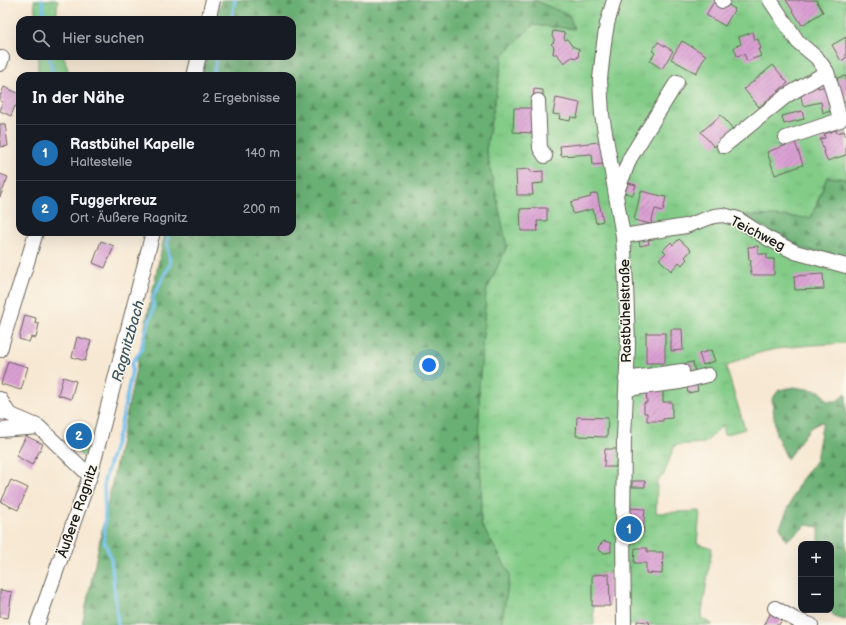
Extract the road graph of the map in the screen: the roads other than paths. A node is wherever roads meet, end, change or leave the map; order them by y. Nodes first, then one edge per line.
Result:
1 (213, 0) edge
2 (614, 0) edge
3 (770, 0) edge
4 (209, 16) edge
5 (198, 60) edge
6 (195, 72) edge
7 (827, 72) junction
8 (677, 82) dead end
9 (538, 101) dead end
10 (786, 138) dead end
11 (724, 146) dead end
12 (545, 156) dead end
13 (616, 194) junction
14 (35, 236) edge
15 (153, 236) edge
16 (623, 236) junction
17 (846, 266) edge
18 (0, 350) edge
19 (682, 371) dead end
20 (708, 375) dead end
21 (626, 384) junction
22 (0, 399) edge
23 (4, 413) edge
24 (39, 427) junction
25 (0, 430) edge
26 (90, 476) junction
27 (775, 608) dead end
28 (37, 625) edge
29 (624, 625) edge
30 (811, 625) edge

1 - 4 street
2 - 13 street, Rastbühelstraße
3 - 7 street
5 - 6 street
7 - 10 street
7 - 11 street
8 - 13 street
9 - 12 street
13 - 16 street, Rastbühelstraße
14 - 18 street
15 - 26 street, Äußere Ragnitz
16 - 17 street, Teichweg
16 - 21 street, Rastbühelstraße
19 - 21 street
20 - 21 street
21 - 29 street, Rastbühelstraße
22 - 23 street
23 - 24 street
24 - 25 street
24 - 26 street
26 - 28 street, Äußere Ragnitz
27 - 30 street

